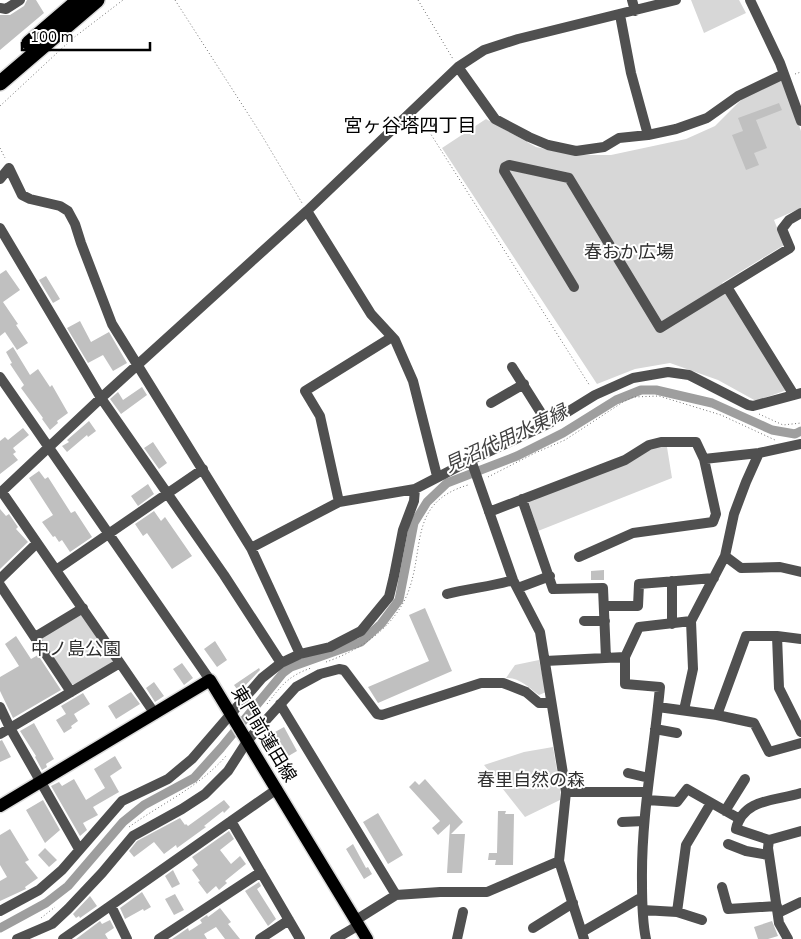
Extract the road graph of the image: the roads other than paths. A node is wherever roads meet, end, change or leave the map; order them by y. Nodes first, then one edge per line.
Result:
1 (20, 0) edge
2 (79, 0) edge
3 (97, 0) edge
4 (632, 0) edge
5 (676, 0) edge
6 (750, 0) edge
7 (0, 8) edge
8 (635, 11) junction
9 (620, 15) junction
10 (458, 67) junction
11 (0, 70) edge
12 (784, 74) junction
13 (0, 83) edge
14 (801, 121) edge
15 (648, 135) junction
16 (0, 179) edge
17 (307, 211) junction
18 (801, 214) edge
19 (0, 228) edge
20 (727, 287) junction
21 (574, 288) dead end
22 (392, 337) junction
23 (137, 366) junction
24 (512, 366) dead end
25 (0, 377) edge
26 (524, 384) junction
27 (798, 394) edge
28 (101, 398) junction
29 (491, 403) dead end
30 (548, 424) junction
31 (801, 444) edge
32 (49, 448) junction
33 (759, 453) junction
34 (704, 459) junction
35 (472, 462) junction
36 (203, 469) junction
37 (437, 476) junction
38 (415, 489) junction
39 (1, 493) edge
40 (167, 494) junction
41 (522, 499) junction
42 (339, 502) junction
43 (489, 512) junction
44 (716, 514) junction
45 (734, 514) junction
46 (109, 534) junction
47 (37, 544) junction
48 (250, 548) junction
49 (725, 556) junction
50 (580, 557) dead end
51 (56, 570) junction
52 (801, 572) edge
53 (550, 576) junction
54 (714, 578) junction
55 (0, 579) edge
56 (672, 581) junction
57 (515, 584) junction
58 (0, 585) edge
59 (447, 594) dead end
60 (604, 606) junction
61 (83, 608) junction
62 (584, 621) dead end
63 (605, 621) junction
64 (691, 621) junction
65 (672, 624) junction
66 (777, 636) junction
67 (35, 637) junction
68 (801, 639) edge
69 (300, 654) junction
70 (625, 657) junction
71 (606, 658) junction
72 (545, 661) junction
73 (120, 663) junction
74 (281, 663) junction
75 (210, 680) junction
76 (71, 692) junction
77 (551, 703) junction
78 (280, 704) junction
79 (0, 707) edge
80 (658, 707) junction
81 (684, 710) junction
82 (155, 714) junction
83 (717, 715) junction
84 (233, 716) junction
85 (10, 728) junction
86 (654, 730) junction
87 (801, 732) edge
88 (677, 733) dead end
89 (0, 734) edge
90 (245, 735) junction
91 (801, 743) edge
92 (628, 773) dead end
93 (649, 778) junction
94 (746, 779) dead end
95 (41, 782) junction
96 (277, 789) junction
97 (566, 792) junction
98 (801, 793) edge
99 (647, 796) junction
100 (712, 803) junction
101 (0, 806) edge
102 (725, 811) junction
103 (738, 818) junction
104 (644, 821) junction
105 (231, 822) junction
106 (622, 822) dead end
107 (801, 831) edge
108 (769, 840) junction
109 (728, 844) dead end
110 (80, 849) junction
111 (768, 855) junction
112 (559, 862) junction
113 (260, 872) junction
114 (722, 887) dead end
115 (396, 895) junction
116 (642, 897) junction
117 (801, 902) edge
118 (573, 903) junction
119 (111, 906) junction
120 (777, 909) junction
121 (643, 910) junction
122 (0, 911) edge
123 (463, 912) dead end
124 (677, 912) junction
125 (289, 920) junction
126 (702, 920) dead end
127 (358, 923) junction
128 (533, 928) dead end
129 (583, 936) edge
130 (17, 939) edge
131 (62, 939) edge
132 (128, 939) edge
133 (159, 939) edge
134 (260, 939) edge
135 (300, 939) edge
136 (336, 939) edge
137 (367, 939) edge
138 (457, 939) edge
139 (646, 939) edge
140 (788, 939) edge

1 - 7 street
2 - 11 highway
3 - 13 highway
4 - 8 street
5 - 8 street
6 - 12 street
8 - 9 street
9 - 10 street
9 - 15 street
10 - 15 street
10 - 17 street
12 - 14 street
12 - 15 street
16 - 23 street
17 - 22 street
17 - 23 street
18 - 20 street
19 - 28 street
20 - 21 street
20 - 27 street
22 - 37 street
22 - 42 street
23 - 28 street
23 - 36 street
24 - 26 street
25 - 32 street
26 - 29 street
26 - 30 street
27 - 30 street
28 - 32 street
28 - 40 street
30 - 35 street
31 - 33 street
32 - 39 street
32 - 46 street
33 - 34 street
33 - 45 street
34 - 41 street
34 - 44 street
35 - 37 street
35 - 43 street
36 - 40 street
36 - 48 street
37 - 38 street
38 - 42 street
38 - 69 street
39 - 47 street
40 - 46 street
40 - 74 street
41 - 43 street
41 - 53 street
42 - 48 street
43 - 57 street
44 - 45 street
44 - 50 street
45 - 49 street
46 - 51 street
46 - 75 street
47 - 51 street
47 - 55 street
48 - 69 street
49 - 52 street
49 - 54 street
51 - 61 street
53 - 57 street
53 - 60 street
54 - 56 street
54 - 64 street
56 - 60 street
56 - 65 street
57 - 59 street
57 - 72 street
58 - 67 street
60 - 63 street
61 - 67 street
61 - 73 street
62 - 63 street
63 - 71 street
64 - 65 street
64 - 81 street
65 - 70 street
66 - 68 street
66 - 83 street
66 - 87 street
67 - 76 street
69 - 74 street
70 - 71 street
70 - 80 street
71 - 72 street
72 - 77 street
73 - 76 street
73 - 82 street
74 - 84 street
75 - 82 main road, 東門前蓮田線
75 - 84 main road, 東門前蓮田線
76 - 85 street
77 - 78 street
77 - 97 street
78 - 90 street
78 - 115 street
79 - 85 street
80 - 81 street
80 - 86 street
81 - 83 street
82 - 95 main road, 東門前蓮田線
83 - 91 street
84 - 90 main road, 東門前蓮田線
84 - 110 street
85 - 89 street
85 - 95 street
86 - 88 street
86 - 93 street
90 - 96 main road, 東門前蓮田線
90 - 130 street
92 - 93 street
93 - 99 street
94 - 102 street
95 - 101 main road, 東門前蓮田線
95 - 110 street
96 - 105 street
96 - 127 main road, 東門前蓮田線
97 - 99 street
97 - 112 street
98 - 103 street
99 - 100 street
99 - 104 street
100 - 102 street
100 - 124 street
102 - 103 street
103 - 108 street
104 - 106 street
104 - 116 street
105 - 113 street
105 - 119 street
107 - 108 street
108 - 111 street
109 - 111 street
110 - 122 street
111 - 120 street
112 - 115 street
112 - 118 street
113 - 125 street
113 - 133 street
114 - 120 street
115 - 127 street
116 - 121 street
116 - 129 street
117 - 120 street
118 - 128 street
118 - 129 street
119 - 131 street
119 - 132 street
120 - 140 street
121 - 124 street
121 - 139 street
123 - 138 street
124 - 126 street
125 - 134 street
125 - 135 street
127 - 136 street
127 - 137 main road, 東門前蓮田線

